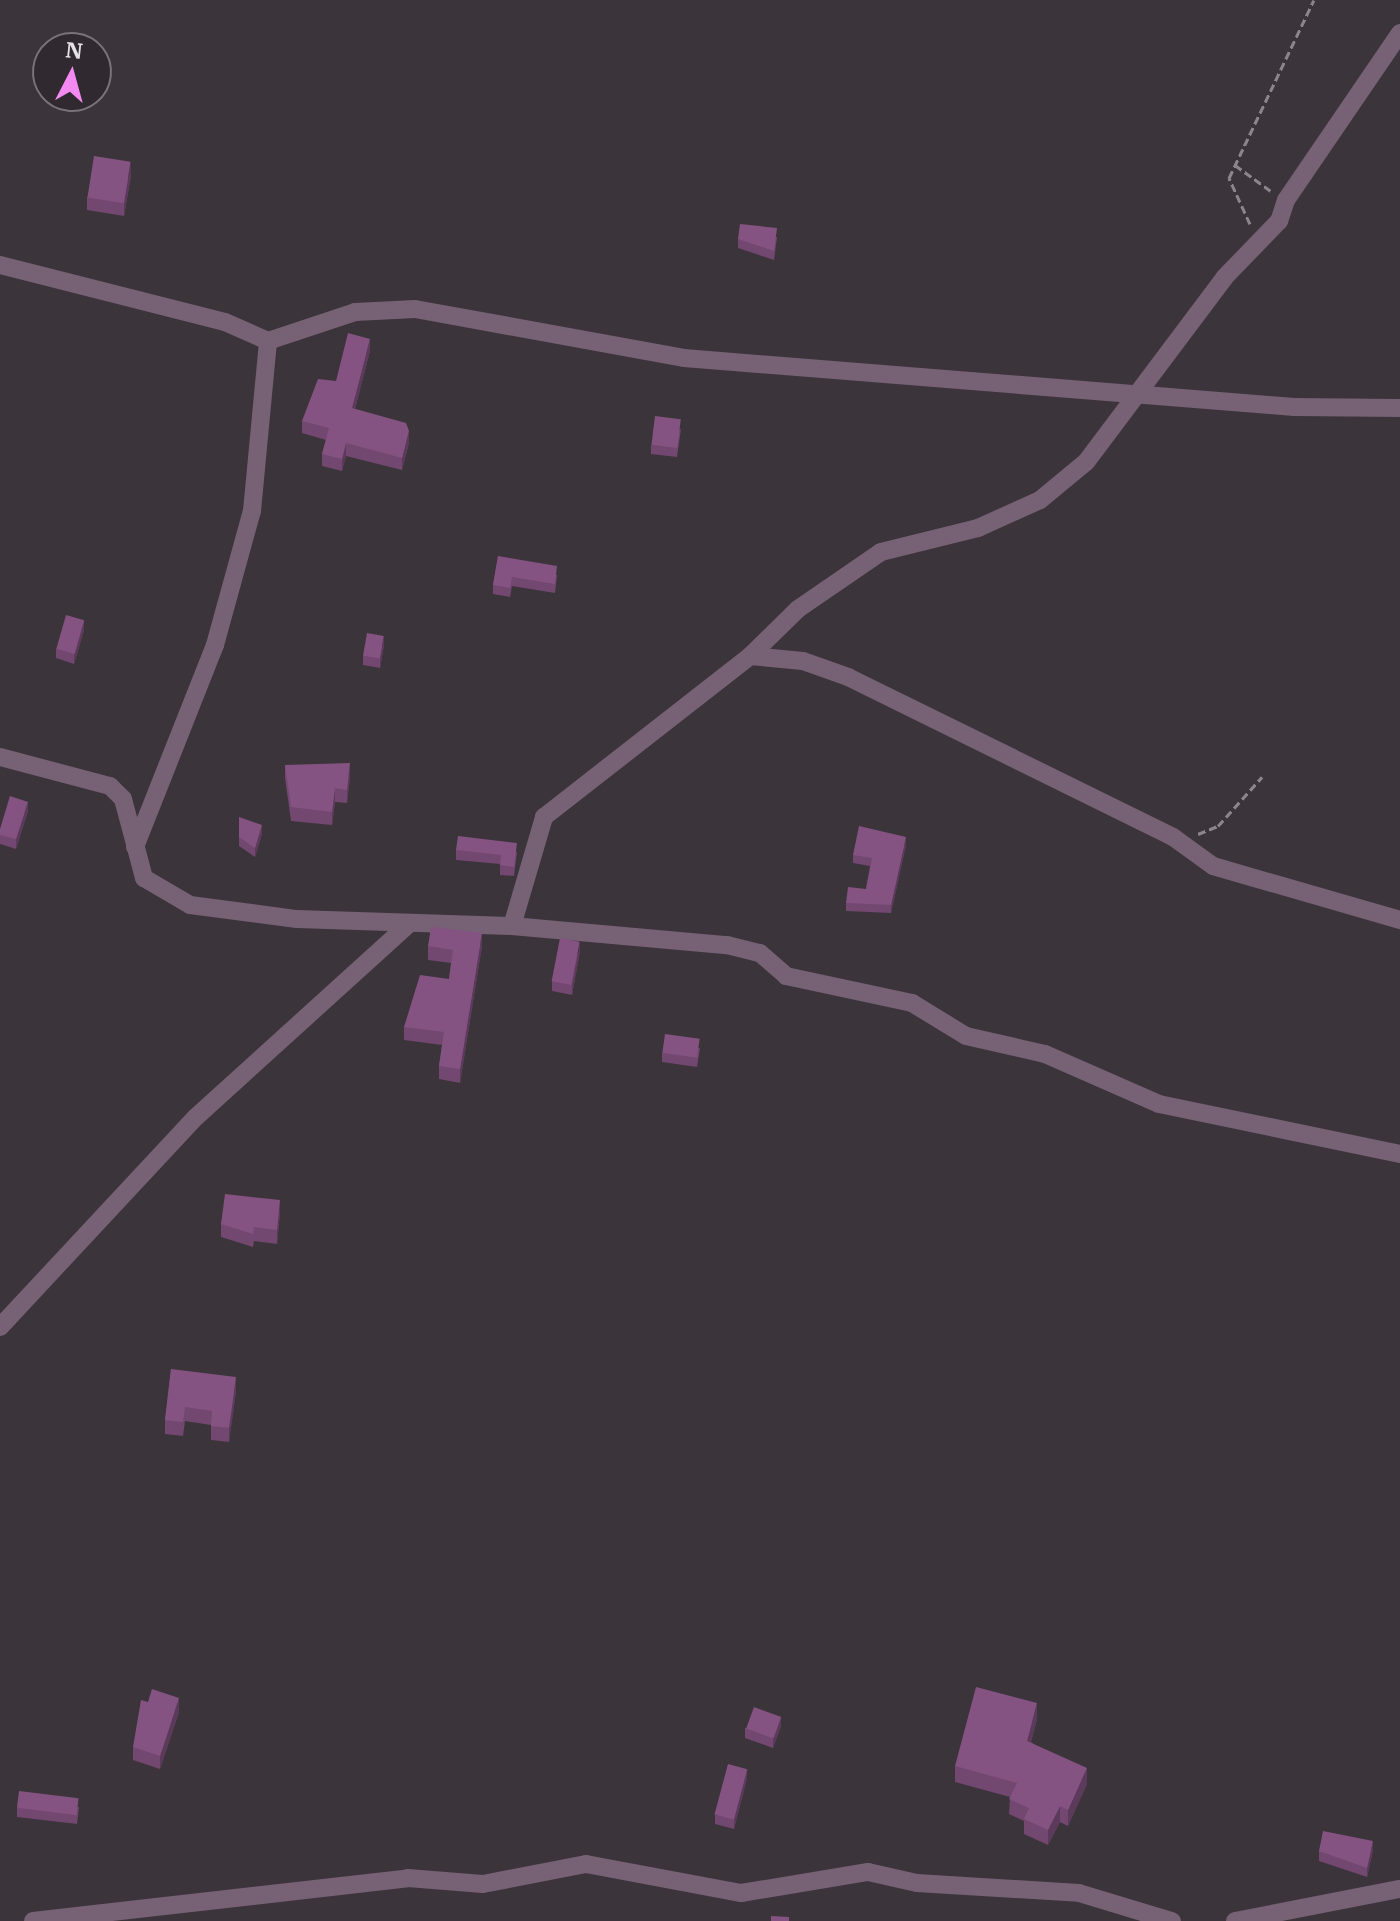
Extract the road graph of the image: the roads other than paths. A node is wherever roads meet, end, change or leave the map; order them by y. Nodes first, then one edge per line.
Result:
1 (1400, 33) edge
2 (0, 265) edge
3 (268, 341) junction
4 (1137, 392) junction
5 (1400, 408) edge
6 (750, 656) junction
7 (0, 757) edge
8 (135, 847) junction
9 (1400, 920) edge
10 (408, 925) junction
11 (512, 926) junction
12 (1400, 1154) edge
13 (0, 1327) edge
14 (1400, 1889) edge
15 (33, 1921) edge
16 (1172, 1921) edge
17 (1235, 1921) edge

1 - 4 street
2 - 3 street
3 - 4 street
3 - 8 street
4 - 5 street
4 - 6 street
6 - 9 street
6 - 11 street
7 - 8 street
8 - 10 street
10 - 11 street
10 - 13 street
11 - 12 street
14 - 17 street
15 - 16 street

